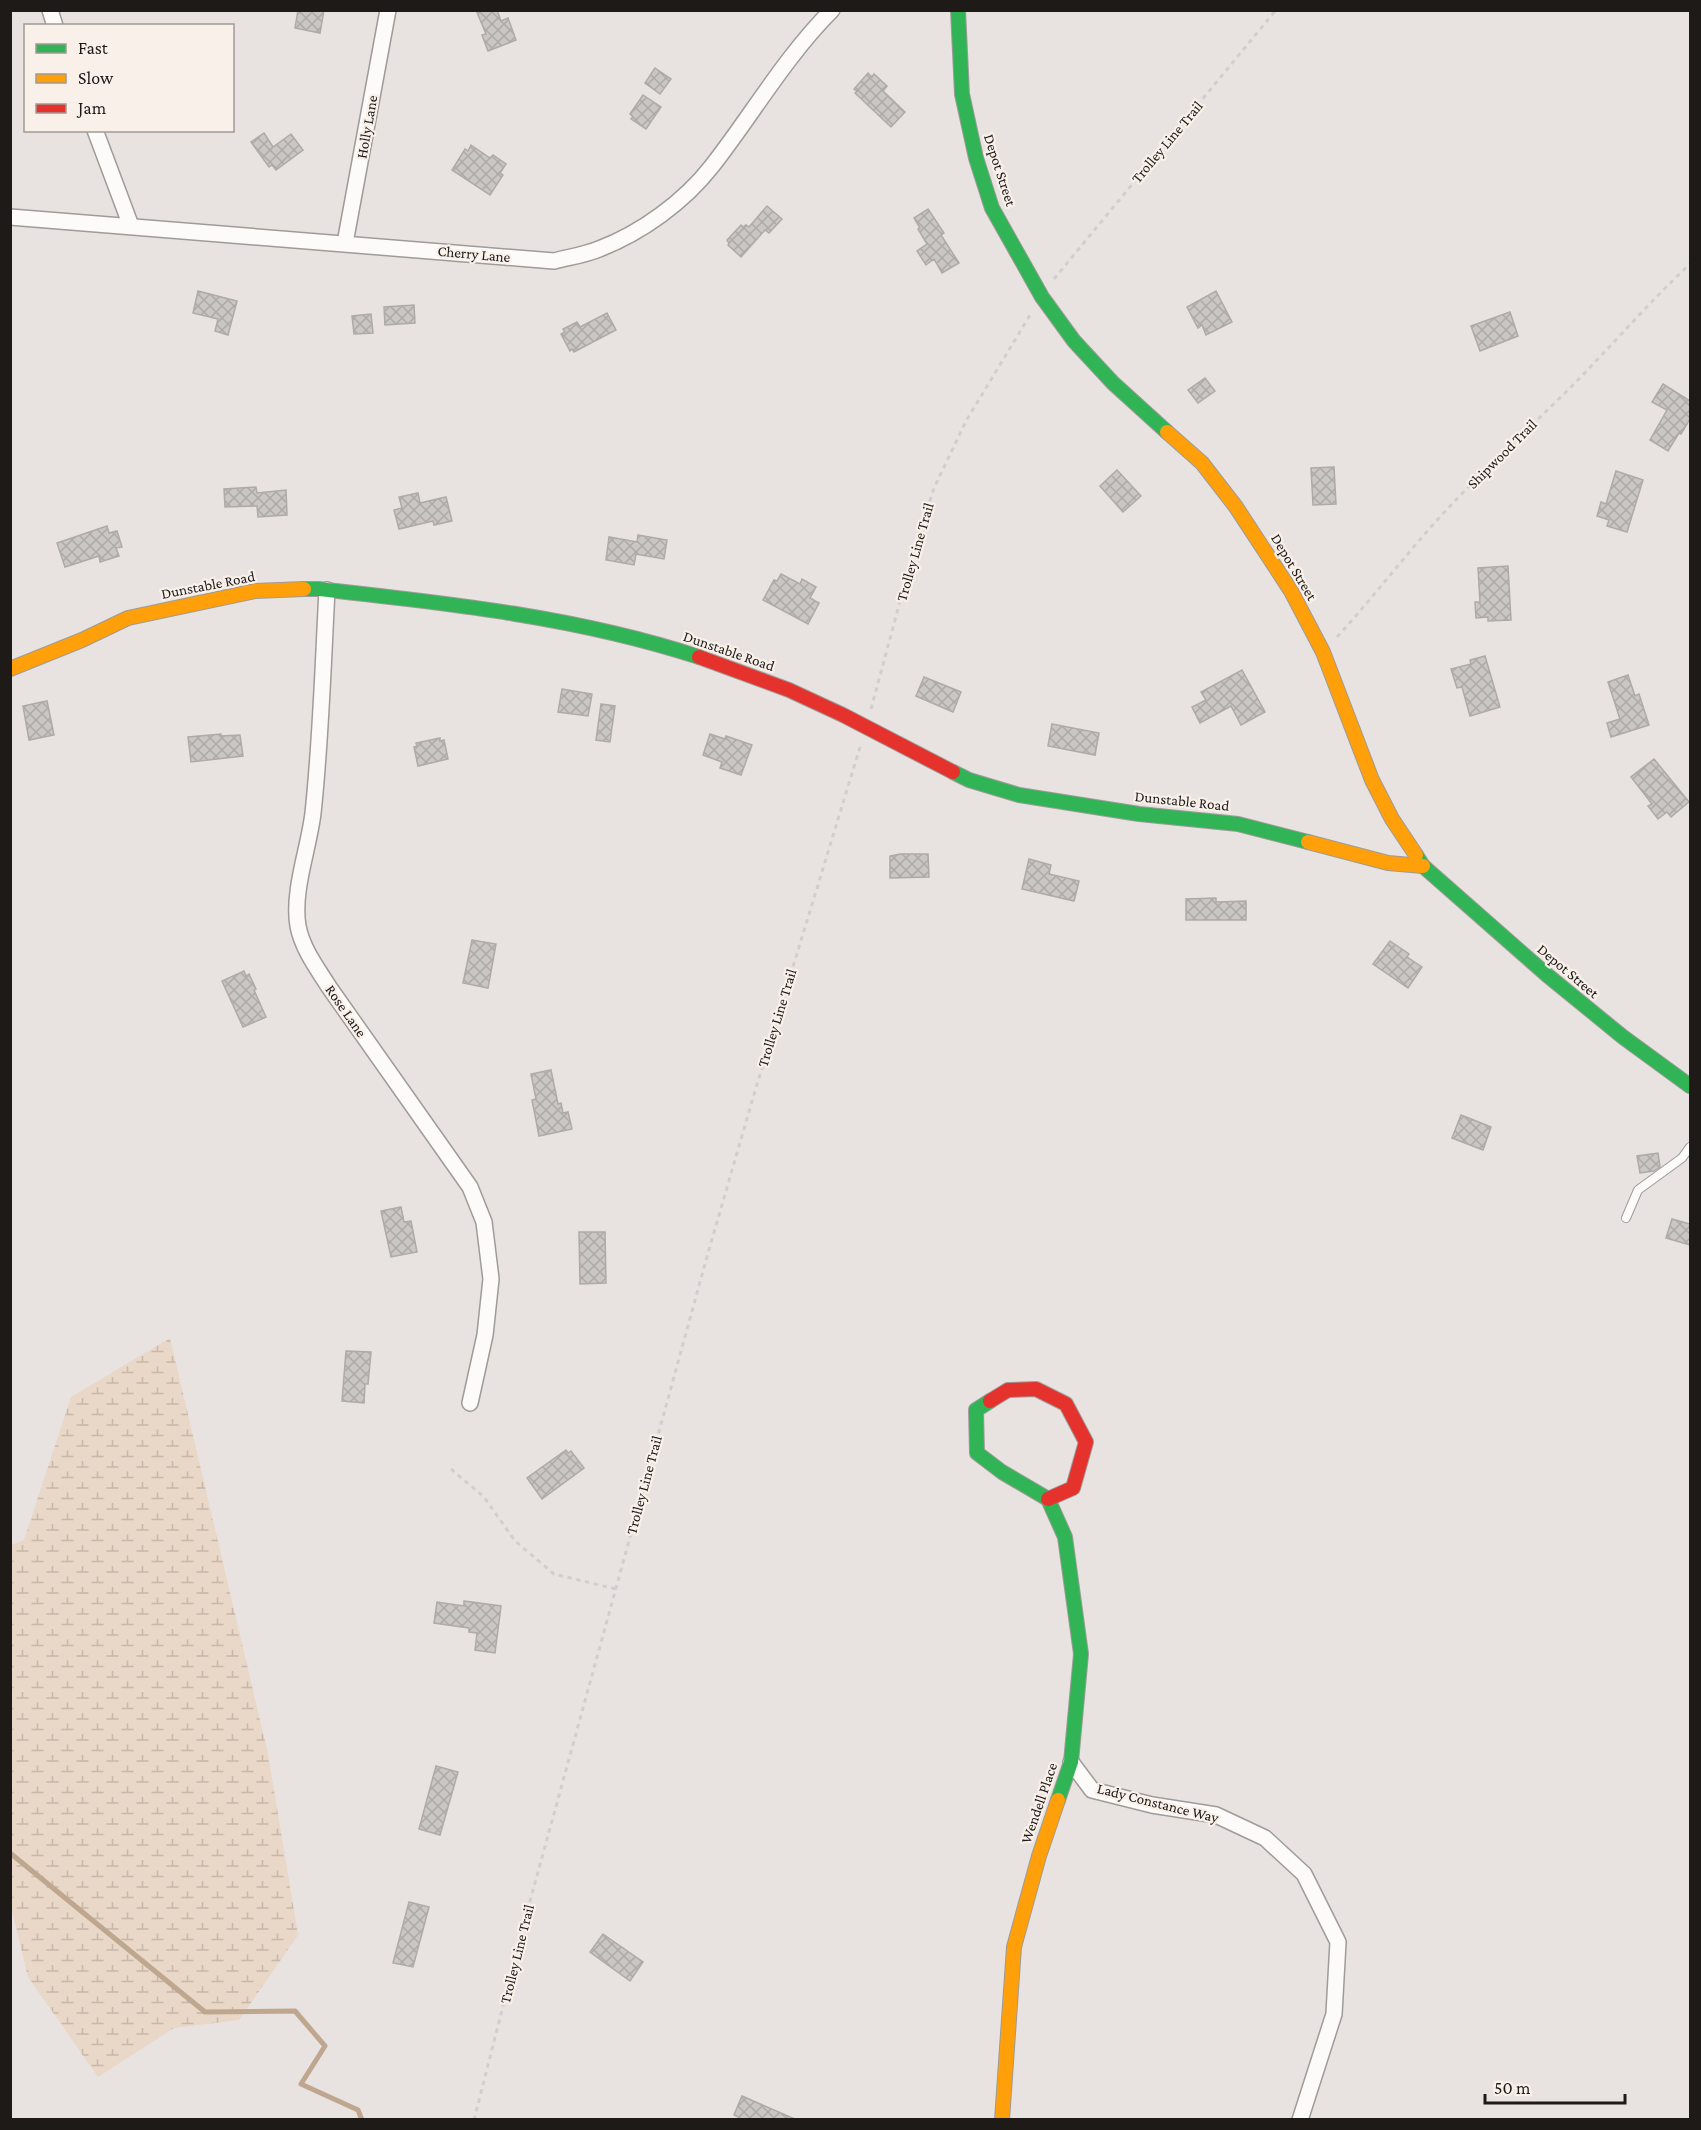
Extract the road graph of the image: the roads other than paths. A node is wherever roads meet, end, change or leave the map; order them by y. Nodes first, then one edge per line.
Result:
1 (388, 10) edge
2 (832, 10) edge
3 (958, 10) edge
4 (96, 132) edge
5 (10, 217) edge
6 (131, 226) junction
7 (345, 243) junction
8 (327, 590) junction
9 (10, 669) edge
10 (1423, 866) junction
11 (1690, 1086) edge
12 (1690, 1148) edge
13 (1626, 1218) dead end
14 (470, 1403) dead end
15 (1048, 1499) junction
16 (1071, 1762) junction
17 (1002, 2120) edge
18 (1300, 2120) edge

1 - 7 street, Holly Lane
2 - 7 street, Cherry Lane
3 - 10 street, Depot Street
4 - 6 street
5 - 6 street, Cherry Lane
6 - 7 street, Cherry Lane
8 - 9 street, Dunstable Road
8 - 10 street, Dunstable Road
8 - 14 street, Rose Lane
10 - 11 street, Depot Street
12 - 13 lane
15 - 15 street
15 - 16 street, Wendell Place
16 - 17 street, Wendell Place
16 - 18 street, Lady Constance Way

